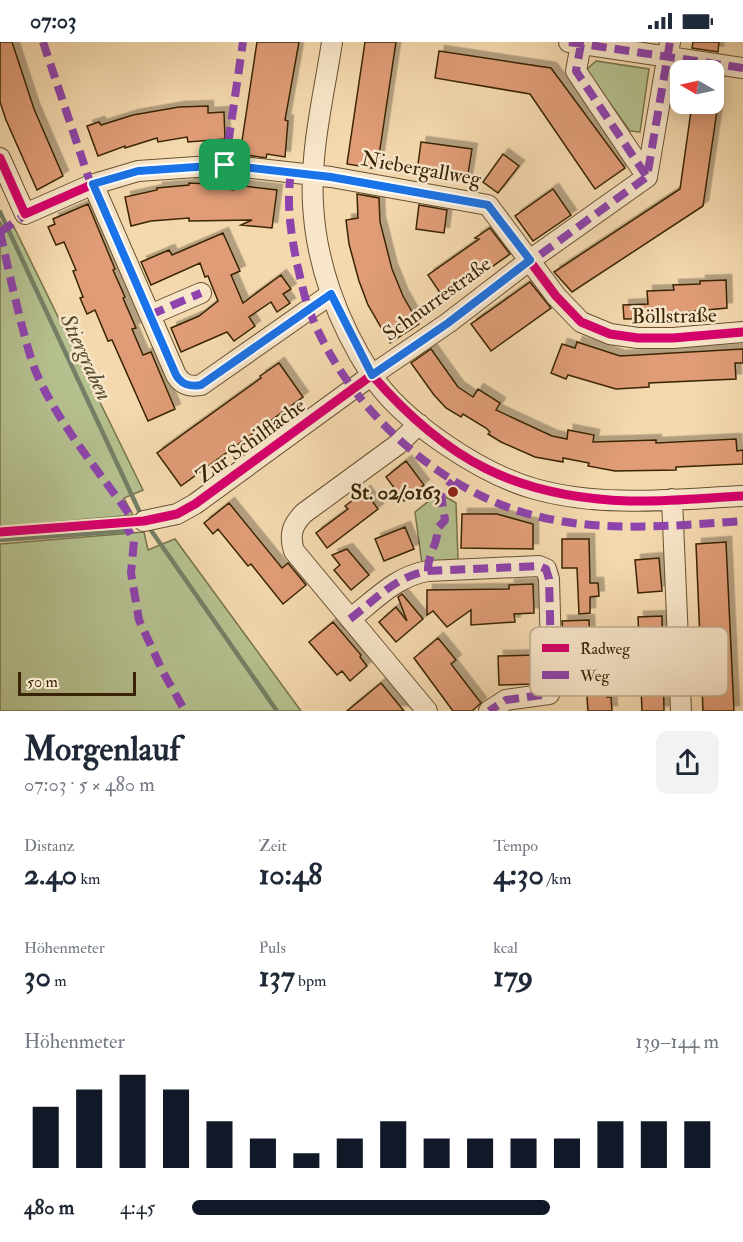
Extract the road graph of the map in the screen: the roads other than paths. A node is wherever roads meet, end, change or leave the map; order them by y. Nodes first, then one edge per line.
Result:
1 (332, 42) edge
2 (575, 43) edge
3 (669, 49) edge
4 (743, 68) edge
5 (0, 158) edge
6 (313, 176) junction
7 (647, 177) junction
8 (93, 184) junction
9 (530, 260) junction
10 (201, 293) dead end
11 (331, 294) junction
12 (150, 315) junction
13 (743, 332) edge
14 (372, 375) junction
15 (418, 424) junction
16 (743, 496) edge
17 (672, 499) junction
18 (144, 521) dead end
19 (350, 620) junction
20 (550, 627) edge
21 (677, 627) edge
22 (535, 696) edge
23 (680, 696) edge
24 (427, 711) edge
25 (489, 711) edge
26 (681, 711) edge

1 - 6 street
2 - 3 street
2 - 7 street
3 - 4 street
3 - 7 street
5 - 8 street, Niebergallweg
6 - 8 street, Niebergallweg
6 - 9 street, Niebergallweg
6 - 11 street
7 - 9 street, Schnurrestraße
8 - 12 street
9 - 13 street, Böllstraße
9 - 14 street, Schnurrestraße
10 - 12 street
11 - 12 street
11 - 14 street
14 - 15 street
14 - 18 street, Zur Schilflache
15 - 17 street
15 - 19 street
16 - 17 street
17 - 21 street
19 - 20 street
19 - 24 street
22 - 25 street
23 - 26 street

